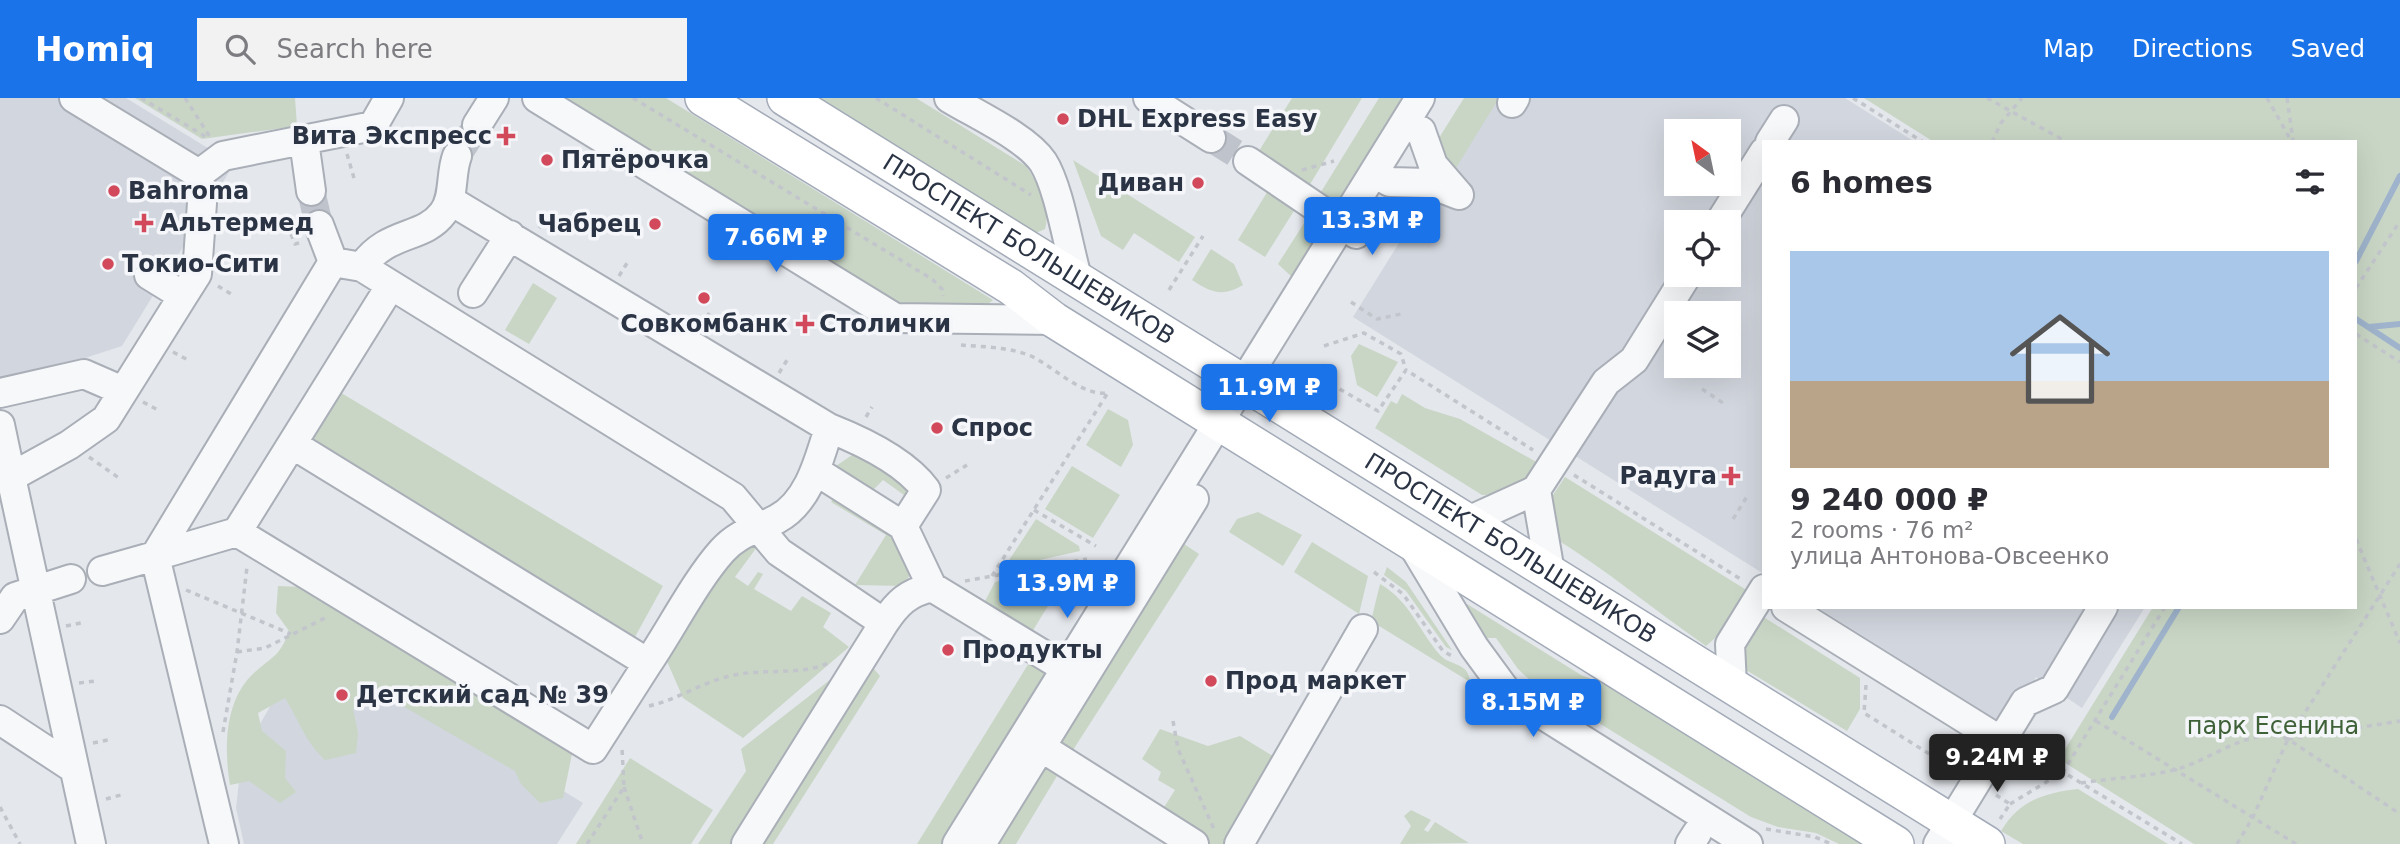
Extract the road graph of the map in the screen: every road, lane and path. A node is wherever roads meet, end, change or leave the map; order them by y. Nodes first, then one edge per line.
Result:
1 (74, 98) edge
2 (141, 98) edge
3 (185, 98) edge
4 (390, 98) edge
5 (494, 98) edge
6 (537, 98) edge
7 (633, 98) edge
8 (703, 98) edge
9 (785, 98) edge
10 (876, 98) edge
11 (949, 98) edge
12 (1148, 98) edge
13 (1420, 98) edge
14 (1442, 98) edge
15 (1853, 98) edge
16 (1987, 98) edge
17 (2022, 98) edge
18 (2267, 98) edge
19 (2287, 98) edge
20 (1179, 106) edge
21 (2012, 112) junction
22 (477, 125) tunnel mouth
23 (1421, 131) junction
24 (1211, 138) tunnel mouth
25 (1920, 140) edge
26 (1993, 140) edge
27 (2063, 140) edge
28 (2291, 140) edge
29 (2292, 140) edge
30 (304, 141) junction
31 (1762, 155) edge
32 (457, 156) tunnel mouth
33 (1248, 161) tunnel mouth
34 (199, 174) junction
35 (1382, 177) junction
36 (311, 191) tunnel mouth
37 (451, 201) junction
38 (1728, 210) edge
39 (1059, 212) junction
40 (2400, 221) edge
41 (319, 225) tunnel mouth
42 (1349, 230) junction
43 (510, 235) junction
44 (1203, 236) dead end
45 (333, 262) junction
46 (362, 267) junction
47 (149, 275) dead end
48 (1076, 277) junction
49 (391, 285) junction
50 (2357, 286) edge
51 (1680, 287) edge
52 (1169, 290) dead end
53 (473, 293) dead end
54 (183, 296) junction
55 (1351, 302) dead end
56 (1401, 314) dead end
57 (943, 318) junction
58 (1054, 320) junction
59 (2357, 335) edge
60 (1324, 346) dead end
61 (2400, 362) edge
62 (1406, 370) junction
63 (1331, 384) dead end
64 (1252, 386) junction
65 (1702, 389) dead end
66 (123, 391) junction
67 (0, 393) edge
68 (1726, 405) dead end
69 (0, 425) edge
70 (829, 428) junction
71 (1227, 428) junction
72 (292, 444) junction
73 (69, 445) junction
74 (1543, 456) dead end
75 (816, 471) junction
76 (1569, 472) dead end
77 (11, 477) junction
78 (119, 478) dead end
79 (1536, 490) junction
80 (1748, 495) dead end
81 (1034, 510) junction
82 (1733, 519) dead end
83 (1468, 520) junction
84 (757, 526) junction
85 (903, 526) junction
86 (244, 536) junction
87 (2357, 541) edge
88 (1410, 542) junction
89 (1096, 546) dead end
90 (1087, 559) dead end
91 (2400, 564) edge
92 (158, 567) junction
93 (102, 571) dead end
94 (1550, 572) junction
95 (992, 576) junction
96 (71, 579) dead end
97 (932, 587) junction
98 (35, 589) junction
99 (1762, 591) edge
100 (1762, 594) edge
101 (2381, 594) junction
102 (352, 602) junction
103 (1789, 609) edge
104 (2102, 609) edge
105 (2164, 609) edge
106 (241, 613) junction
107 (0, 619) edge
108 (884, 623) junction
109 (1363, 629) dead end
110 (290, 634) junction
111 (2400, 643) edge
112 (1730, 644) junction
113 (237, 652) junction
114 (839, 659) dead end
115 (1690, 659) junction
116 (648, 663) junction
117 (1074, 674) junction
118 (1732, 685) junction
119 (620, 707) junction
120 (1864, 713) dead end
121 (0, 720) edge
122 (1173, 721) dead end
123 (2096, 721) junction
124 (2400, 721) edge
125 (223, 733) dead end
126 (2288, 739) junction
127 (1032, 742) junction
128 (2008, 745) junction
129 (622, 747) dead end
130 (73, 768) junction
131 (2175, 770) junction
132 (2063, 772) junction
133 (1965, 776) dead end
134 (2081, 783) junction
135 (624, 787) junction
136 (1990, 791) dead end
137 (2010, 804) junction
138 (0, 807) edge
139 (2400, 814) edge
140 (2253, 817) junction
141 (1945, 833) edge
142 (1991, 836) edge
143 (1195, 840) edge
144 (20, 844) edge
145 (91, 844) edge
146 (224, 844) edge
147 (587, 844) edge
148 (643, 844) edge
149 (746, 844) edge
150 (957, 844) edge
151 (981, 844) edge
152 (1239, 844) edge
153 (1748, 844) edge
154 (1896, 844) edge
155 (2182, 844) edge
156 (2238, 844) edge
157 (2296, 844) edge

1 - 34 street
2 - 3 path
4 - 30 street
5 - 22 street
6 - 57 street
7 - 57 path
8 - 58 main road, ПРОСПЕКТ БОЛЬШЕВИКОВ
9 - 48 main road, ПРОСПЕКТ БОЛЬШЕВИКОВ
10 - 39 path
11 - 39 street
12 - 20 street
13 - 35 street
14 - 23 street
15 - 25 path
16 - 21 path
17 - 21 path
18 - 28 path
19 - 29 path
20 - 24 street
21 - 26 path
21 - 27 path
23 - 35 street
23 - 35 street
30 - 34 street
30 - 36 street
31 - 38 street
32 - 37 street
33 - 42 street
34 - 54 street
35 - 42 street
37 - 43 street
37 - 46 street
39 - 48 street
40 - 50 path
41 - 45 street
42 - 64 street
43 - 53 street
43 - 70 street
44 - 52 path
45 - 46 street
45 - 92 street
46 - 49 street
47 - 54 street
48 - 64 main road, ПРОСПЕКТ БОЛЬШЕВИКОВ
49 - 72 street
49 - 84 street
51 - 79 street
54 - 66 street
55 - 56 path
57 - 58 street
57 - 81 path
58 - 71 main road, ПРОСПЕКТ БОЛЬШЕВИКОВ
59 - 61 path
60 - 62 path
62 - 63 path
62 - 74 path
64 - 71 street
64 - 83 main road, ПРОСПЕКТ БОЛЬШЕВИКОВ
65 - 68 path
66 - 67 street
66 - 73 street
69 - 77 street
70 - 75 street
70 - 85 street
71 - 88 main road, ПРОСПЕКТ БОЛЬШЕВИКОВ
71 - 117 street
72 - 86 street
72 - 116 street
73 - 77 street
73 - 78 path
75 - 84 street
75 - 85 street
76 - 99 path
77 - 98 street
79 - 83 street
79 - 94 street
80 - 82 path
81 - 89 path
81 - 95 path
83 - 94 main road, ПРОСПЕКТ БОЛЬШЕВИКОВ
84 - 108 street
84 - 116 street
85 - 97 street
86 - 92 street
86 - 102 street
86 - 106 path
87 - 101 path
88 - 153 street
88 - 154 main road, ПРОСПЕКТ БОЛЬШЕВИКОВ
90 - 95 path
91 - 101 path
92 - 93 street
92 - 106 path
92 - 146 street
94 - 115 main road, ПРОСПЕКТ БОЛЬШЕВИКОВ
95 - 97 path
96 - 98 street
97 - 108 street
97 - 117 street
98 - 107 street
98 - 130 street
100 - 112 street
101 - 111 path
101 - 126 path
102 - 110 path
102 - 119 street
103 - 128 street
104 - 128 street
105 - 123 path
106 - 110 path
106 - 113 path
108 - 149 street
109 - 152 street
110 - 113 path
112 - 115 street
112 - 118 street
113 - 125 path
114 - 119 path
115 - 118 main road, ПРОСПЕКТ БОЛЬШЕВИКОВ
116 - 119 street
117 - 127 street
118 - 141 main road, ПРОСПЕКТ БОЛЬШЕВИКОВ
120 - 133 path
121 - 130 street
122 - 143 path
123 - 131 path
123 - 132 path
124 - 126 path
126 - 131 path
126 - 139 path
126 - 140 path
127 - 143 street
127 - 150 street
127 - 151 street
128 - 132 path
128 - 141 street
129 - 135 path
130 - 145 street
131 - 134 path
131 - 140 path
132 - 134 path
132 - 137 path
134 - 155 path
135 - 147 path
135 - 148 path
136 - 137 path
137 - 142 path
138 - 144 path
140 - 156 path
140 - 157 path
141 - 142 main road, ПРОСПЕКТ БОЛЬШЕВИКОВ

